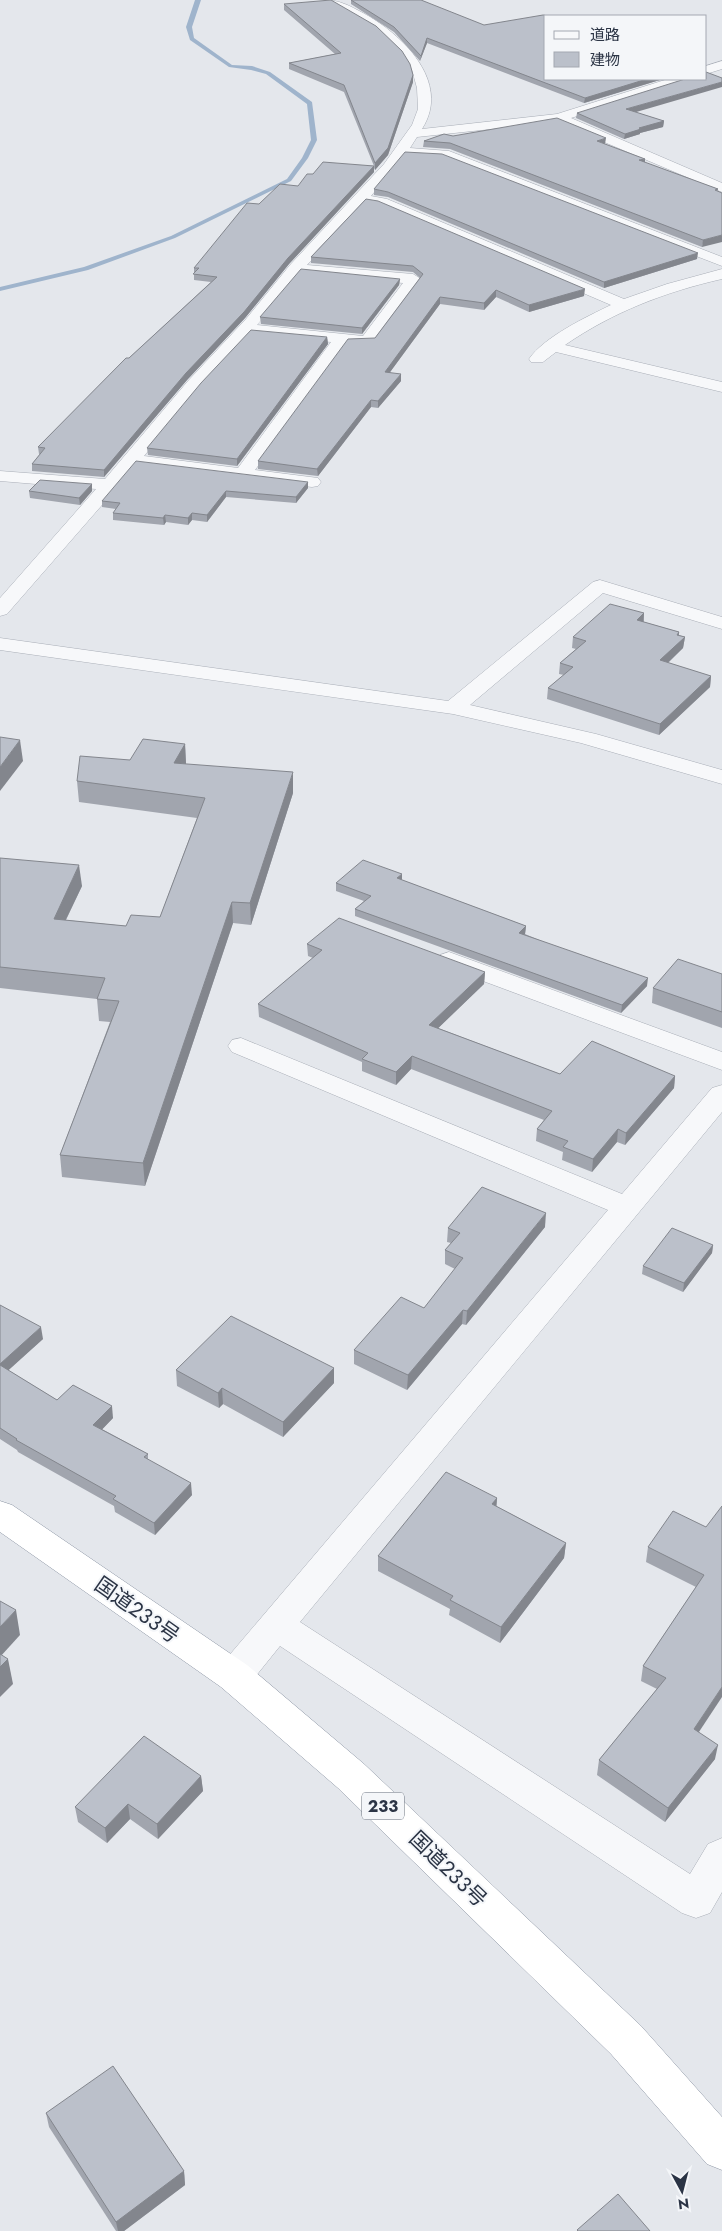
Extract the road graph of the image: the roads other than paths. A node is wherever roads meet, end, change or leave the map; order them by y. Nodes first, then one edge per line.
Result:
1 (330, 0) edge
2 (722, 65) edge
3 (707, 70) edge
4 (677, 80) edge
5 (559, 118) junction
6 (413, 134) junction
7 (400, 151) junction
8 (722, 188) edge
9 (362, 198) junction
10 (722, 262) edge
11 (295, 268) junction
12 (722, 274) edge
13 (622, 304) junction
14 (246, 329) junction
15 (342, 339) junction
16 (551, 346) junction
17 (537, 359) dead end
18 (722, 387) edge
19 (131, 460) junction
20 (243, 474) junction
21 (0, 476) edge
22 (312, 482) dead end
23 (109, 485) junction
24 (0, 610) edge
25 (722, 623) edge
26 (0, 644) edge
27 (453, 708) junction
28 (722, 777) edge
29 (427, 952) edge
30 (241, 1046) dead end
31 (722, 1061) edge
32 (722, 1094) edge
33 (627, 1206) junction
34 (0, 1514) edge
35 (277, 1625) junction
36 (234, 1676) junction
37 (722, 1856) edge
38 (722, 2149) edge

1 - 6 street
2 - 3 street
4 - 5 street
5 - 6 street
5 - 8 street
6 - 7 street
7 - 9 street
7 - 10 street
9 - 11 street
9 - 13 street
11 - 14 street
11 - 15 street
12 - 13 street
13 - 16 street
14 - 15 street
14 - 19 street
15 - 20 street
16 - 17 street
16 - 18 street
19 - 20 street
19 - 23 street
20 - 22 street
21 - 23 street
23 - 24 street
25 - 27 street
26 - 27 street
27 - 28 street
29 - 31 street
30 - 33 street
32 - 33 street
33 - 35 street
34 - 36 highway, 国道233号 / 233
35 - 36 street
35 - 37 street
36 - 38 highway, 国道233号 / 233

